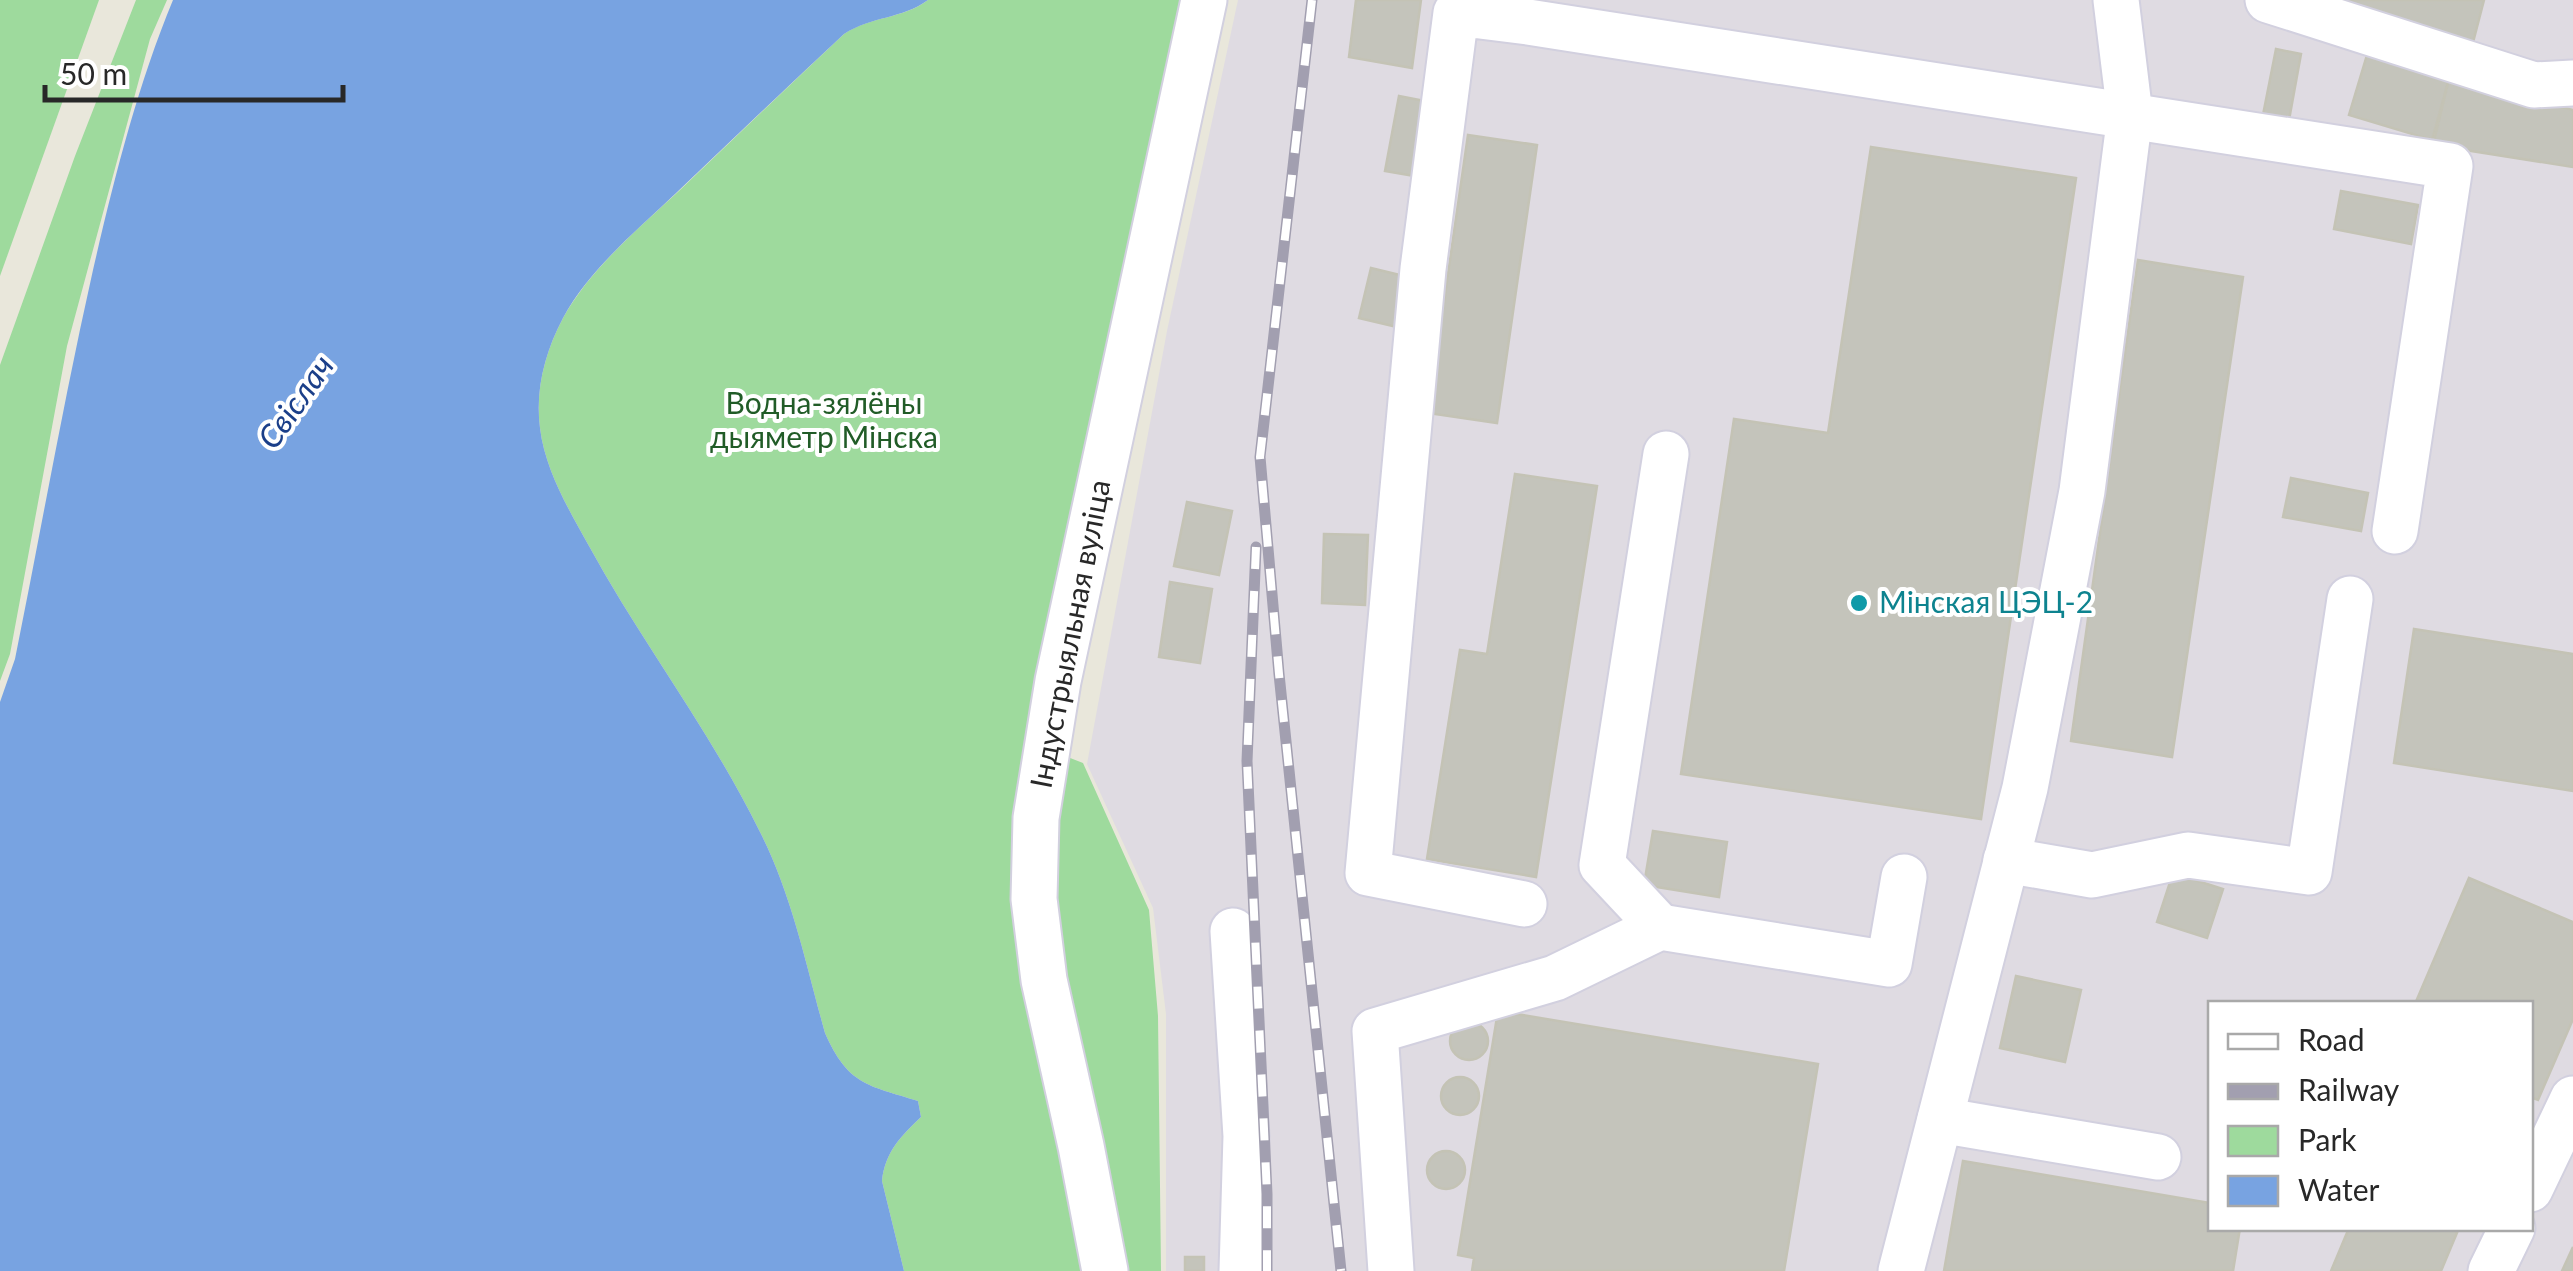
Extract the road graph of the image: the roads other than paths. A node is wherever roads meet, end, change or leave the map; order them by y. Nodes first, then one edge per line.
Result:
1 (1204, 0) edge
2 (2116, 0) edge
3 (2268, 0) edge
4 (1530, 11) edge
5 (2573, 82) edge
6 (2130, 115) junction
7 (1666, 454) dead end
8 (2395, 531) dead end
9 (2350, 599) dead end
10 (2006, 860) junction
11 (1904, 877) dead end
12 (1524, 904) dead end
13 (1660, 926) junction
14 (1233, 931) dead end
15 (2573, 1099) edge
16 (1940, 1120) junction
17 (2158, 1157) dead end
18 (2533, 1182) edge
19 (2511, 1231) edge
20 (1105, 1271) edge
21 (1242, 1271) edge
22 (1390, 1271) edge
23 (1901, 1271) edge
24 (2491, 1271) edge

1 - 20 street, Індустрыяльная вуліца
2 - 6 street
3 - 5 street
4 - 6 street
4 - 12 street
6 - 8 street
6 - 10 street
7 - 13 street
9 - 10 street
10 - 16 street
11 - 13 street
13 - 22 street
14 - 21 street
15 - 18 street
16 - 17 street
16 - 23 street
19 - 24 street

